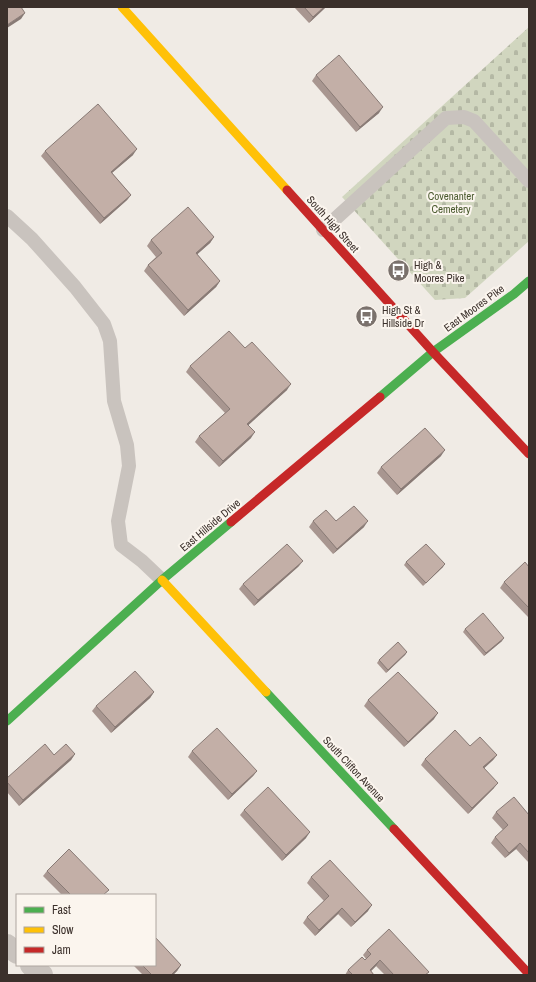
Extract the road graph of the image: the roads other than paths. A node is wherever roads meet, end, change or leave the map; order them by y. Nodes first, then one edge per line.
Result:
1 (122, 7) edge
2 (529, 181) edge
3 (7, 216) edge
4 (323, 230) junction
5 (529, 281) edge
6 (433, 352) junction
7 (529, 454) edge
8 (162, 580) junction
9 (7, 721) edge
10 (7, 945) edge
11 (16, 952) edge
12 (32, 966) edge
13 (529, 974) edge
14 (42, 975) edge

1 - 4 street, South High Street
2 - 4 lane
3 - 8 lane
4 - 6 street, South High Street
5 - 6 street, East Moores Pike
6 - 7 street, South High Street
6 - 8 street, East Hillside Drive
8 - 9 street, East Hillside Drive
8 - 13 street, South Clifton Avenue
10 - 11 street
12 - 14 street

